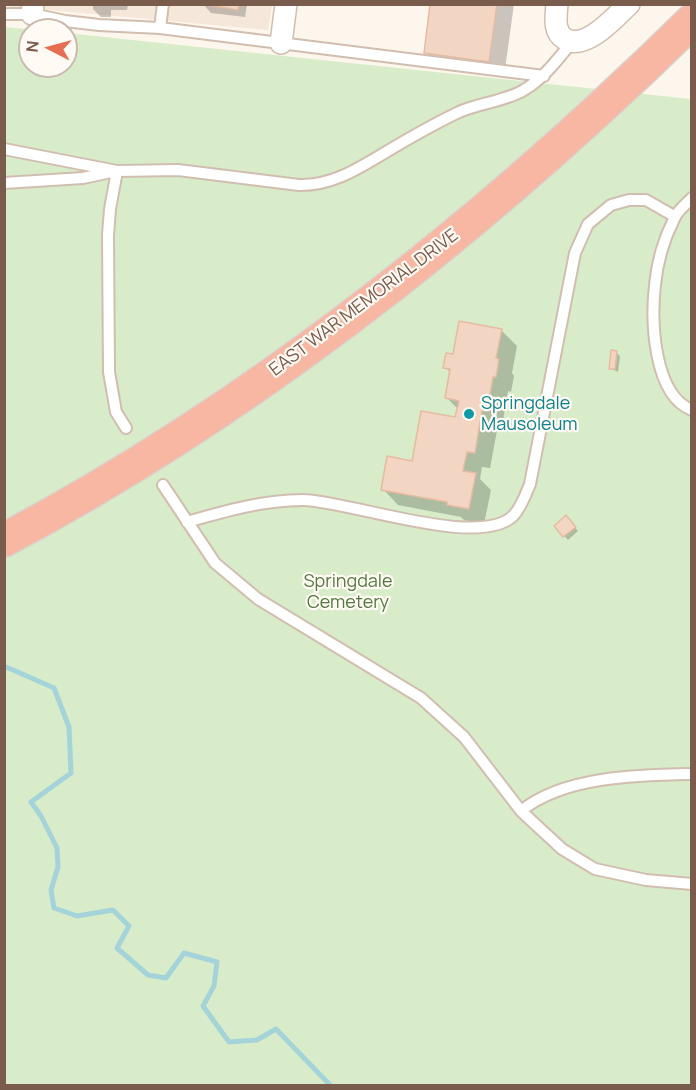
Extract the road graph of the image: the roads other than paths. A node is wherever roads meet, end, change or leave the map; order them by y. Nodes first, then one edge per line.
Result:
1 (162, 4) edge
2 (286, 4) edge
3 (557, 4) edge
4 (629, 4) edge
5 (32, 9) edge
6 (4, 14) edge
7 (692, 21) edge
8 (160, 28) junction
9 (281, 42) junction
10 (572, 42) junction
11 (544, 76) junction
12 (4, 149) edge
13 (117, 171) junction
14 (4, 183) edge
15 (692, 198) edge
16 (675, 216) junction
17 (692, 410) edge
18 (126, 428) dead end
19 (163, 485) dead end
20 (187, 522) junction
21 (4, 540) edge
22 (692, 774) edge
23 (521, 811) junction
24 (692, 884) edge

1 - 8 lane
2 - 9 street
3 - 10 street
4 - 10 street
5 - 6 lane
5 - 8 lane
7 - 21 highway, EAST WAR MEMORIAL DRIVE
8 - 9 lane
9 - 11 lane
10 - 11 lane
11 - 13 lane
12 - 13 lane
13 - 14 lane
13 - 18 lane
15 - 16 lane
16 - 17 lane
16 - 20 lane
19 - 20 lane
20 - 23 lane
22 - 23 lane
23 - 24 lane

